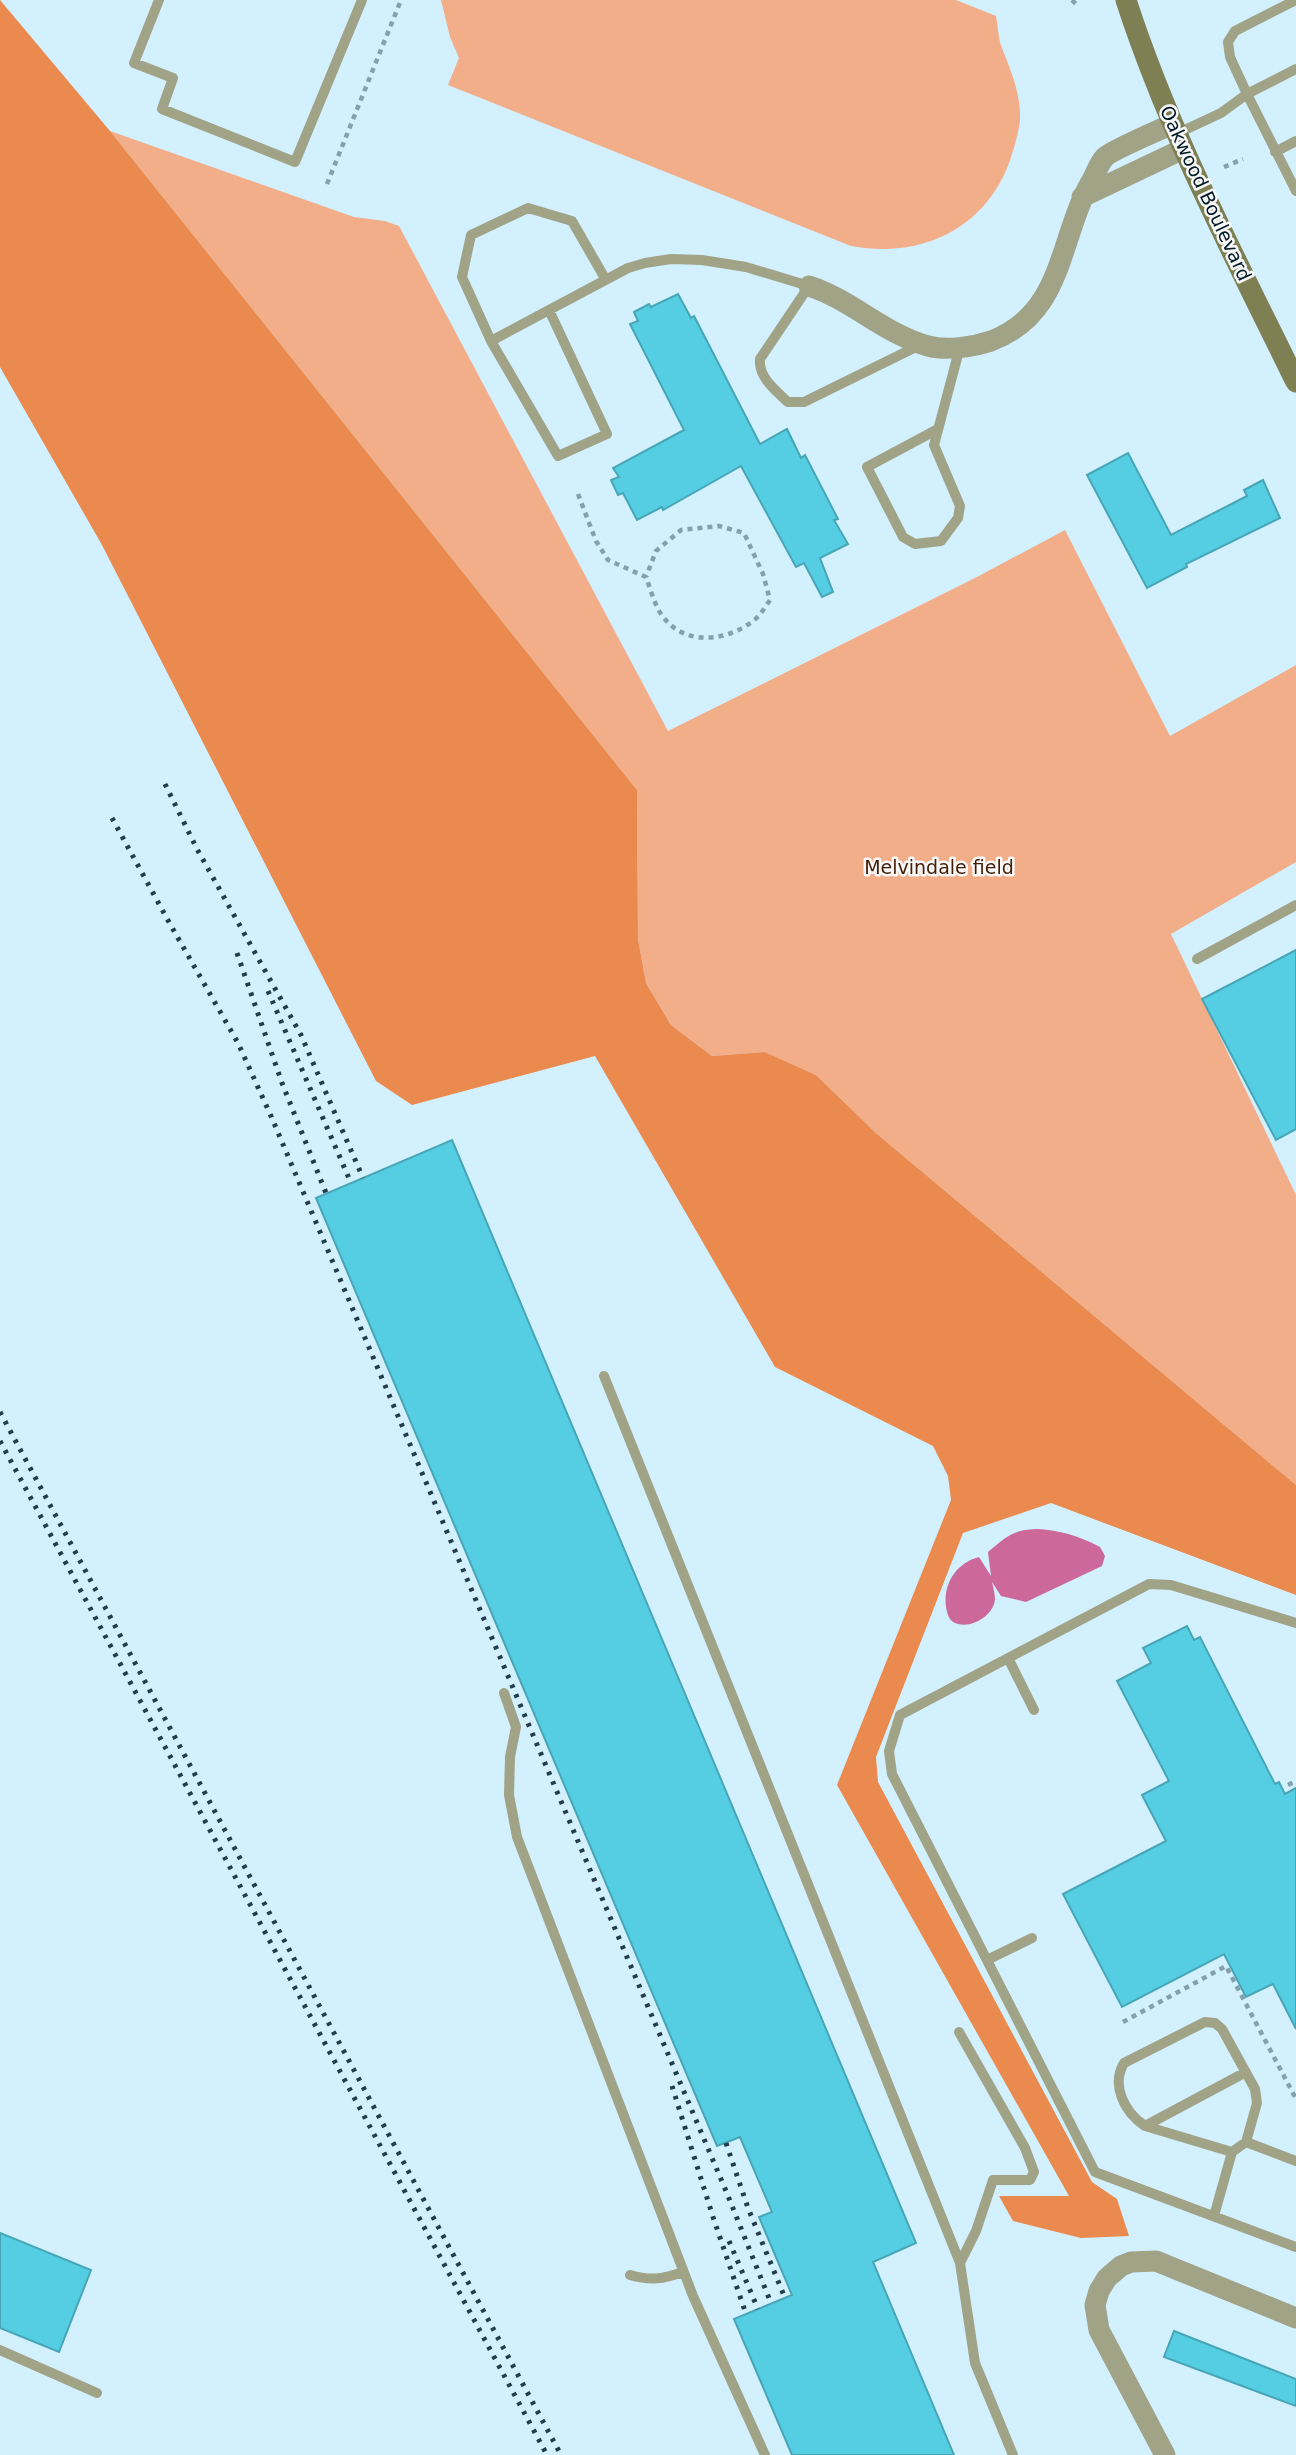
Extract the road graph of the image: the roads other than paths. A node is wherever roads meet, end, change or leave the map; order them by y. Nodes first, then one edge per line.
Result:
1 (159, 0) edge
2 (362, 0) edge
3 (1126, 0) edge
4 (1296, 0) edge
5 (1296, 69) edge
6 (1247, 94) junction
7 (1177, 136) junction
8 (1296, 141) edge
9 (1275, 152) junction
10 (1296, 191) edge
11 (606, 280) junction
12 (809, 286) junction
13 (549, 310) junction
14 (491, 341) junction
15 (922, 344) junction
16 (960, 347) junction
17 (1296, 382) edge
18 (938, 429) junction
19 (1296, 905) edge
20 (1197, 959) dead end
21 (604, 1376) dead end
22 (1296, 1623) edge
23 (1009, 1658) junction
24 (504, 1693) dead end
25 (1034, 1710) dead end
26 (1032, 1938) dead end
27 (988, 1960) junction
28 (958, 2032) dead end
29 (1246, 2072) junction
30 (1145, 2126) junction
31 (1246, 2142) junction
32 (1232, 2152) junction
33 (1296, 2161) edge
34 (1214, 2216) junction
35 (1296, 2246) edge
36 (960, 2263) junction
37 (683, 2273) junction
38 (630, 2275) dead end
39 (1296, 2318) edge
40 (0, 2350) edge
41 (97, 2392) dead end
42 (765, 2455) edge
43 (1013, 2455) edge
44 (1165, 2455) edge

1 - 2 lane
3 - 7 main road, Oakwood Boulevard
4 - 6 lane
5 - 6 lane
6 - 7 lane
6 - 9 lane
7 - 16 street
7 - 17 main road, Oakwood Boulevard
8 - 9 lane
9 - 10 lane
11 - 12 lane
11 - 13 lane
11 - 14 lane
12 - 15 street
12 - 15 lane
13 - 14 lane
13 - 14 lane
15 - 16 street
16 - 18 lane
18 - 18 lane
19 - 20 lane
21 - 36 lane
22 - 23 lane
23 - 25 lane
23 - 27 lane
24 - 37 lane
26 - 27 lane
27 - 34 lane
28 - 36 lane
29 - 30 lane
29 - 30 lane
29 - 31 lane
30 - 32 lane
31 - 32 lane
31 - 33 lane
32 - 34 lane
34 - 35 lane
36 - 43 lane
37 - 38 lane
37 - 42 lane
39 - 44 street
40 - 41 lane

